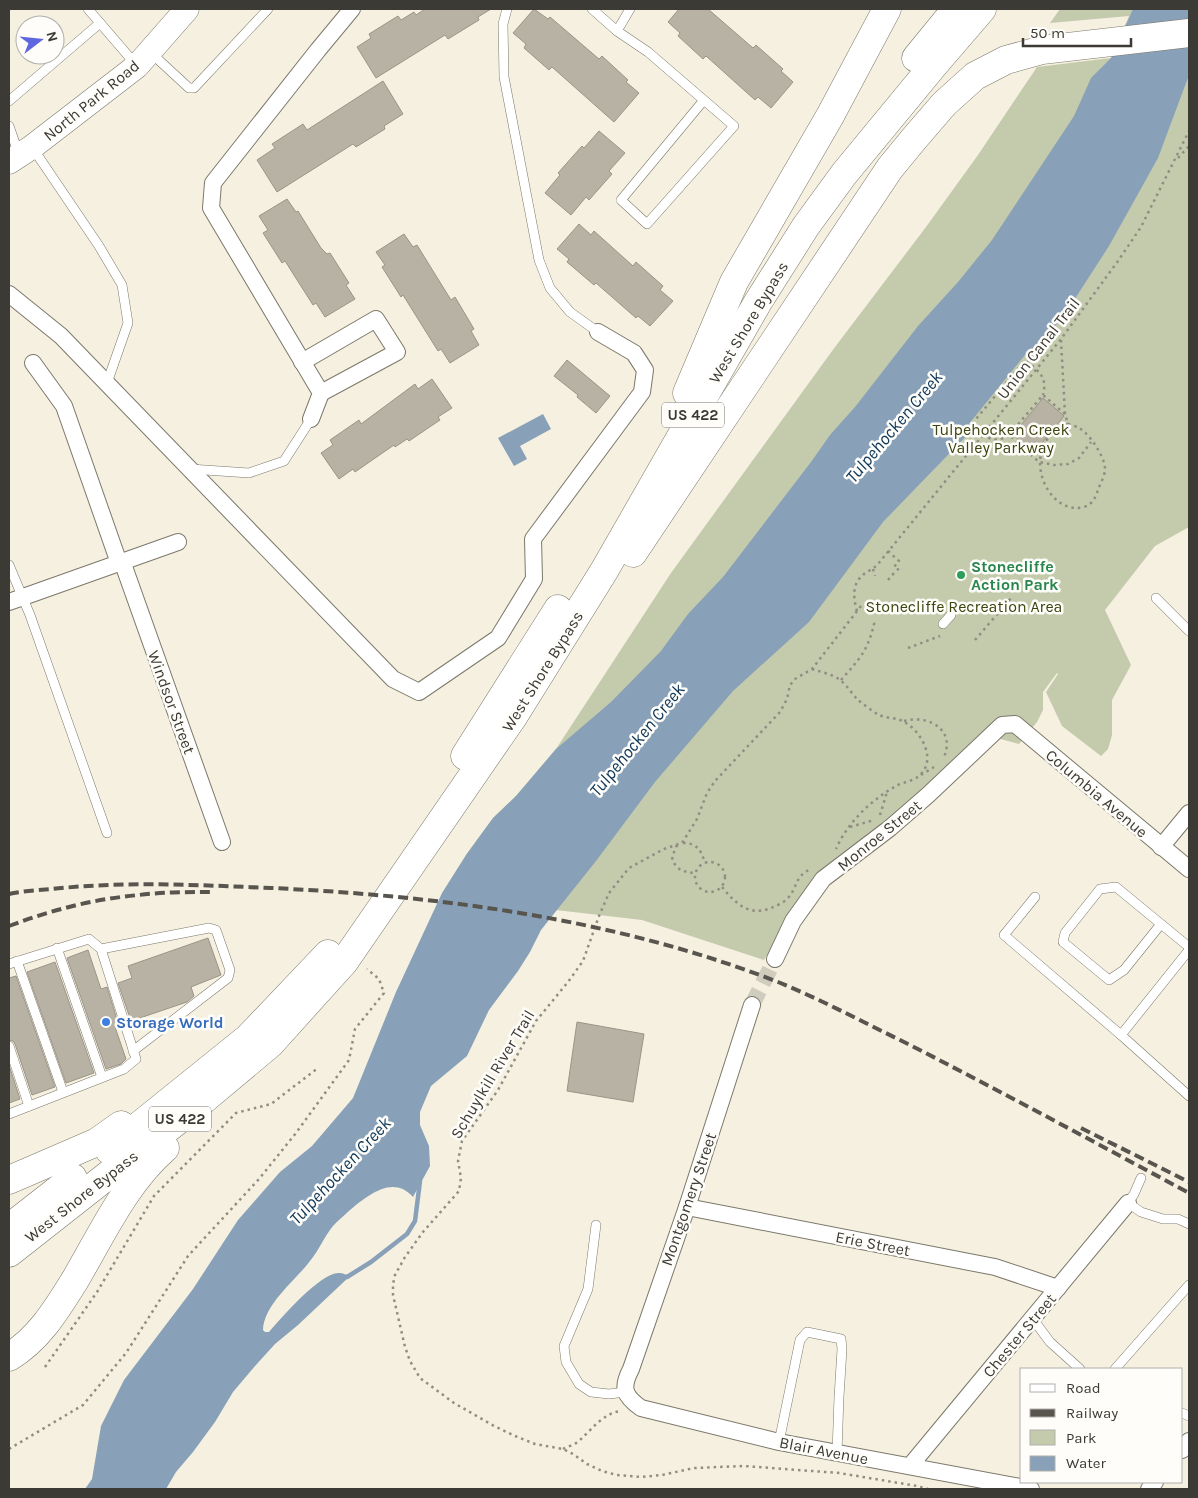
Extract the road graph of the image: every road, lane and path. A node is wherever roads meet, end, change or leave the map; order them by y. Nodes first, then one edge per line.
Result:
1 (88, 9) edge
2 (187, 9) edge
3 (268, 9) edge
4 (352, 9) edge
5 (507, 9) edge
6 (592, 9) edge
7 (630, 9) edge
8 (887, 9) edge
9 (956, 9) edge
10 (982, 9) edge
11 (100, 23) junction
12 (617, 31) junction
13 (1189, 33) edge
14 (143, 59) junction
15 (704, 100) junction
16 (9, 101) edge
17 (9, 126) edge
18 (1189, 131) edge
19 (1189, 146) edge
20 (20, 155) edge
21 (1176, 161) junction
22 (9, 294) edge
23 (598, 332) joint
24 (1061, 339) junction
25 (302, 362) junction
26 (33, 363) dead end
27 (1035, 369) junction
28 (107, 383) junction
29 (321, 393) junction
30 (687, 393) junction
31 (1043, 395) junction
32 (1065, 414) junction
33 (311, 419) joint
34 (1068, 424) junction
35 (983, 434) junction
36 (1009, 435) junction
37 (1092, 442) junction
38 (1039, 462) junction
39 (190, 469) junction
40 (178, 542) dead end
41 (888, 551) junction
42 (120, 562) junction
43 (9, 565) edge
44 (873, 569) junction
45 (899, 570) dead end
46 (894, 573) dead end
47 (875, 576) dead end
48 (888, 580) dead end
49 (1011, 598) dead end
50 (1156, 598) dead end
51 (15, 599) edge
52 (861, 606) dead end
53 (857, 611) junction
54 (951, 615) dead end
55 (875, 620) dead end
56 (944, 624) dead end
57 (1189, 631) edge
58 (943, 634) dead end
59 (975, 640) dead end
60 (908, 648) dead end
61 (812, 669) junction
62 (841, 680) junction
63 (904, 721) junction
64 (1002, 725) joint
65 (943, 760) dead end
66 (936, 766) dead end
67 (920, 775) junction
68 (887, 792) junction
69 (1189, 813) edge
70 (849, 827) junction
71 (107, 833) dead end
72 (430, 840) junction
73 (222, 842) dead end
74 (682, 842) junction
75 (676, 845) junction
76 (1161, 847) junction
77 (834, 853) dead end
78 (704, 862) junction
79 (814, 868) dead end
80 (1189, 869) edge
81 (696, 873) junction
82 (722, 887) junction
83 (1035, 897) dead end
84 (1161, 924) junction
85 (57, 948) junction
86 (100, 949) junction
87 (1189, 949) edge
88 (775, 959) tunnel mouth
89 (13, 963) edge
90 (367, 969) dead end
91 (338, 970) junction
92 (283, 1001) junction
93 (752, 1005) tunnel mouth
94 (1121, 1035) junction
95 (9, 1046) edge
96 (133, 1051) junction
97 (318, 1068) dead end
98 (102, 1077) junction
99 (63, 1092) junction
100 (1189, 1096) edge
101 (30, 1106) junction
102 (9, 1114) edge
103 (1141, 1178) dead end
104 (9, 1180) edge
105 (1128, 1203) junction
106 (687, 1207) junction
107 (1189, 1224) edge
108 (596, 1225) dead end
109 (9, 1228) edge
110 (9, 1253) edge
111 (1189, 1285) edge
112 (1058, 1288) junction
113 (1032, 1318) junction
114 (9, 1357) edge
115 (45, 1367) dead end
116 (1079, 1368) edge
117 (1116, 1368) edge
118 (626, 1392) junction
119 (641, 1408) junction
120 (779, 1442) junction
121 (9, 1449) edge
122 (562, 1449) junction
123 (838, 1453) junction
124 (910, 1466) junction
125 (928, 1489) edge
126 (1032, 1489) edge

1 - 11 lane
2 - 14 street, North Park Road
3 - 14 lane
4 - 25 street
5 - 23 lane
6 - 12 lane
7 - 12 lane
8 - 30 highway, US 422
9 - 30 highway, West Shore Bypass
10 - 72 highway, West Shore Bypass / US 422
11 - 14 lane
11 - 16 lane
12 - 15 lane
13 - 72 highway
14 - 20 street, North Park Road
15 - 15 lane
17 - 20 lane
18 - 21 path, Union Canal Trail
19 - 21 path
20 - 28 lane
21 - 24 path, Union Canal Trail
22 - 28 street
23 - 39 street
24 - 27 path, Union Canal Trail
24 - 32 path
25 - 29 street
25 - 29 street
26 - 42 street, Windsor Street
27 - 31 path
27 - 35 path, Union Canal Trail
27 - 35 path
28 - 39 street
29 - 33 street
30 - 92 highway, West Shore Bypass / US 422
31 - 32 path
31 - 36 path
32 - 34 path
33 - 39 lane
34 - 37 path
34 - 38 path
35 - 36 path
35 - 41 path, Union Canal Trail
36 - 38 path
37 - 38 path
37 - 38 path
40 - 42 street
41 - 44 path, Union Canal Trail
41 - 45 path
42 - 51 street
42 - 73 street, Windsor Street
43 - 51 lane
44 - 47 path
44 - 53 path, Union Canal Trail
46 - 48 path
49 - 59 path
50 - 57 lane
51 - 71 lane
52 - 53 path
53 - 61 path
54 - 56 lane
55 - 62 path
58 - 60 path
61 - 62 path
61 - 74 path
62 - 63 path
63 - 65 path
63 - 67 path
64 - 76 street, Columbia Avenue
64 - 88 street, Monroe Street
66 - 67 path
67 - 68 path
68 - 70 path
68 - 70 path
69 - 76 street
70 - 77 path
72 - 91 highway, West Shore Bypass / US 422
74 - 75 path, Schuylkill River Trail
74 - 78 path
75 - 81 path
75 - 122 path, Schuylkill River Trail
76 - 80 street, Columbia Avenue
78 - 81 path
78 - 82 path
79 - 82 path
81 - 82 path
83 - 94 lane
84 - 84 lane
84 - 87 lane
85 - 86 lane
85 - 89 lane
85 - 98 lane
86 - 96 lane
86 - 96 lane
87 - 94 lane
89 - 99 lane
90 - 121 path
91 - 110 highway, West Shore Bypass / US 422
91 - 114 highway
92 - 104 highway
92 - 109 highway, West Shore Bypass / US 422
93 - 106 street, Montgomery Street
94 - 100 lane
95 - 101 lane
96 - 98 lane
97 - 115 path
98 - 99 lane
99 - 101 lane
101 - 102 lane
103 - 105 lane
105 - 107 lane
105 - 112 street, Chester Street
106 - 112 street, Erie Street
106 - 118 street, Montgomery Street
108 - 118 lane
111 - 117 lane
112 - 113 street, Chester Street
113 - 116 lane
113 - 124 street, Chester Street
118 - 119 street
119 - 120 street, Blair Avenue
119 - 122 path
120 - 123 street, Blair Avenue
120 - 123 lane
122 - 125 path, Schuylkill River Trail
123 - 124 street, Blair Avenue
124 - 126 street, Blair Avenue

